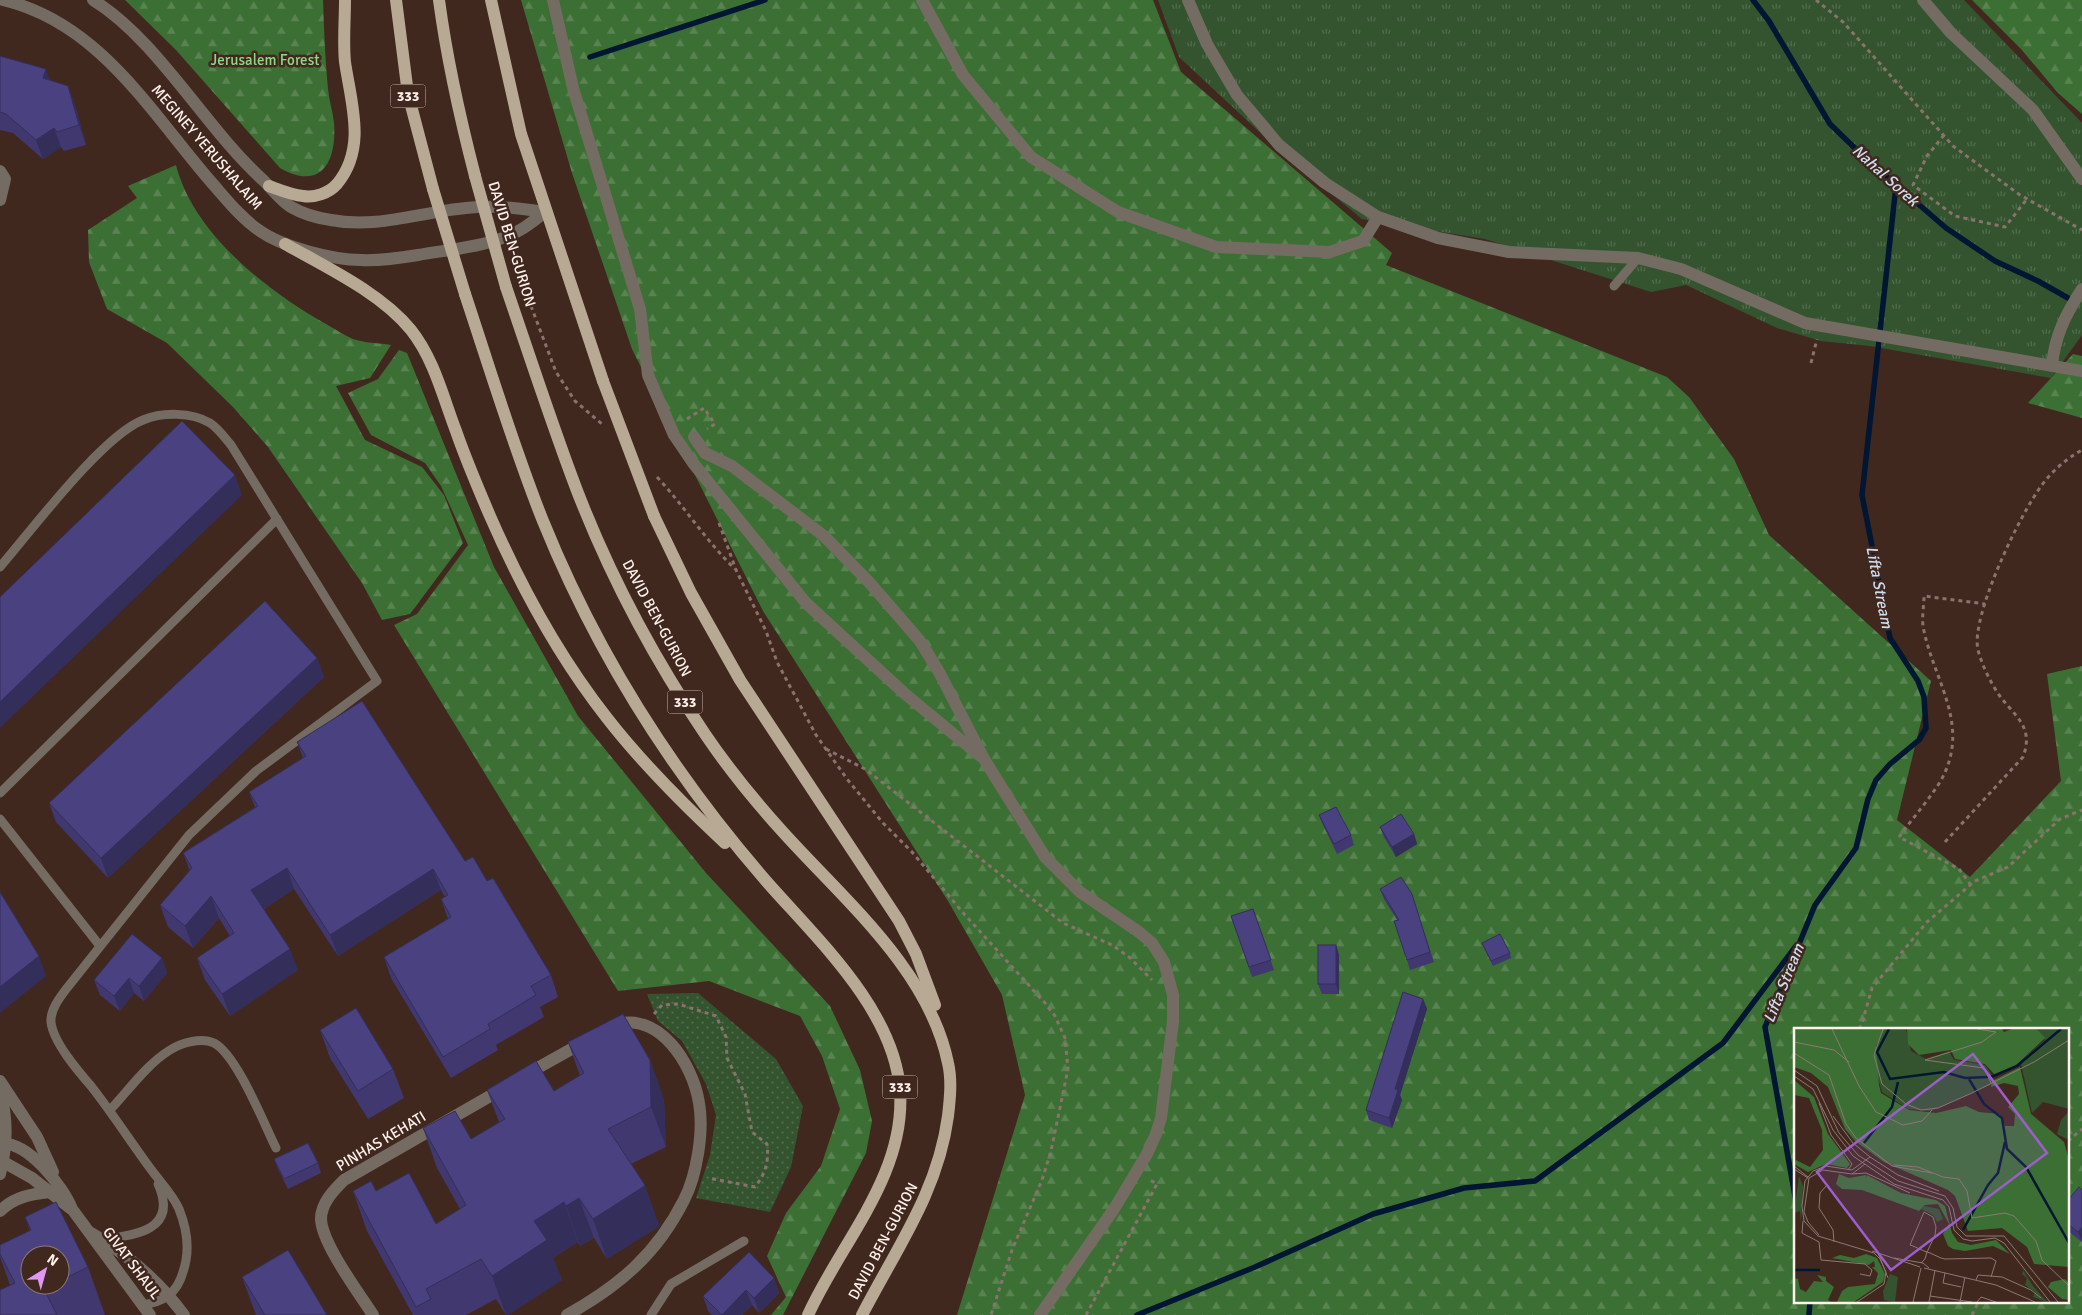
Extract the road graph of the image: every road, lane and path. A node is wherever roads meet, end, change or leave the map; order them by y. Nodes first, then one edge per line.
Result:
1 (3, 0) edge
2 (93, 0) edge
3 (345, 0) edge
4 (396, 0) edge
5 (439, 0) edge
6 (491, 0) edge
7 (553, 0) edge
8 (922, 0) edge
9 (1188, 0) edge
10 (1816, 0) edge
11 (1923, 0) edge
12 (1944, 136) junction
13 (0, 171) edge
14 (2082, 179) edge
15 (270, 186) junction
16 (2027, 199) junction
17 (0, 200) edge
18 (545, 212) junction
19 (1378, 217) junction
20 (2082, 230) edge
21 (285, 244) junction
22 (1638, 258) junction
23 (1614, 286) dead end
24 (2082, 289) edge
25 (1820, 327) junction
26 (1811, 363) dead end
27 (2052, 365) junction
28 (2082, 371) edge
29 (687, 419) dead end
30 (694, 437) joint
31 (2082, 450) edge
32 (717, 518) dead end
33 (277, 519) junction
34 (0, 567) edge
35 (1985, 604) junction
36 (826, 749) junction
37 (984, 759) junction
38 (0, 793) edge
39 (2082, 810) edge
40 (0, 819) edge
41 (1945, 842) dead end
42 (766, 881) junction
43 (1971, 885) junction
44 (100, 946) junction
45 (1152, 981) dead end
46 (645, 1024) junction
47 (1860, 1028) edge
48 (949, 1066) junction
49 (0, 1081) edge
50 (0, 1091) edge
51 (110, 1110) junction
52 (2082, 1129) edge
53 (2070, 1139) edge
54 (3, 1144) edge
55 (276, 1148) dead end
56 (2, 1160) edge
57 (153, 1173) junction
58 (0, 1174) edge
59 (57, 1181) junction
60 (690, 1181) junction
61 (1157, 1184) dead end
62 (50, 1192) junction
63 (72, 1209) junction
64 (0, 1211) edge
65 (87, 1230) junction
66 (102, 1239) junction
67 (744, 1241) dead end
68 (170, 1296) junction
69 (1978, 1302) edge
70 (146, 1310) edge
71 (184, 1315) edge
72 (372, 1315) edge
73 (567, 1315) edge
74 (651, 1315) edge
75 (808, 1315) edge
76 (862, 1315) edge
77 (991, 1315) edge
78 (1040, 1315) edge
79 (1086, 1315) edge
80 (1972, 1315) edge

1 - 21 street, MEGINEY YERUSHALAIM
2 - 15 street, MEGINEY YERUSHALAIM
3 - 15 main road
4 - 42 main road, DAVID BEN-GURION / 333, bridge
5 - 48 main road, DAVID BEN-GURION / 333, bridge
6 - 18 main road
7 - 37 street
8 - 19 street
9 - 19 street
10 - 12 path
11 - 14 street
12 - 16 path
12 - 16 path
13 - 17 street
15 - 18 street, MEGINEY YERUSHALAIM
16 - 20 path
18 - 21 street, MEGINEY YERUSHALAIM
18 - 48 main road, bridge
19 - 22 street
21 - 42 main road
22 - 23 lane
22 - 25 street
24 - 27 street
25 - 26 path
25 - 27 street
27 - 28 street
29 - 30 path
30 - 37 street
31 - 35 path
32 - 36 path
33 - 34 lane
33 - 38 lane
33 - 44 lane
35 - 41 path
35 - 43 path
36 - 45 path
36 - 77 path
37 - 78 street
39 - 43 path
40 - 44 lane
42 - 75 main road, DAVID BEN-GURION / 333
43 - 47 path
44 - 51 lane
46 - 60 street
46 - 60 path
46 - 72 street, PINHAS KEHATI
48 - 76 main road, DAVID BEN-GURION / 333
49 - 59 street
50 - 54 street
51 - 55 lane
51 - 57 lane
52 - 53 path
54 - 56 street
54 - 59 street, GIVAT SHAUL
56 - 58 street
56 - 62 street, GIVAT SHAUL
57 - 66 lane
57 - 68 lane
59 - 63 street, GIVAT SHAUL
60 - 73 street
61 - 79 path
62 - 63 street, GIVAT SHAUL
62 - 64 street
63 - 65 street, GIVAT SHAUL
65 - 66 street, GIVAT SHAUL
65 - 70 street, GIVAT SHAUL
66 - 68 street, GIVAT SHAUL
67 - 74 lane
68 - 70 lane
68 - 71 street, GIVAT SHAUL
69 - 80 path

